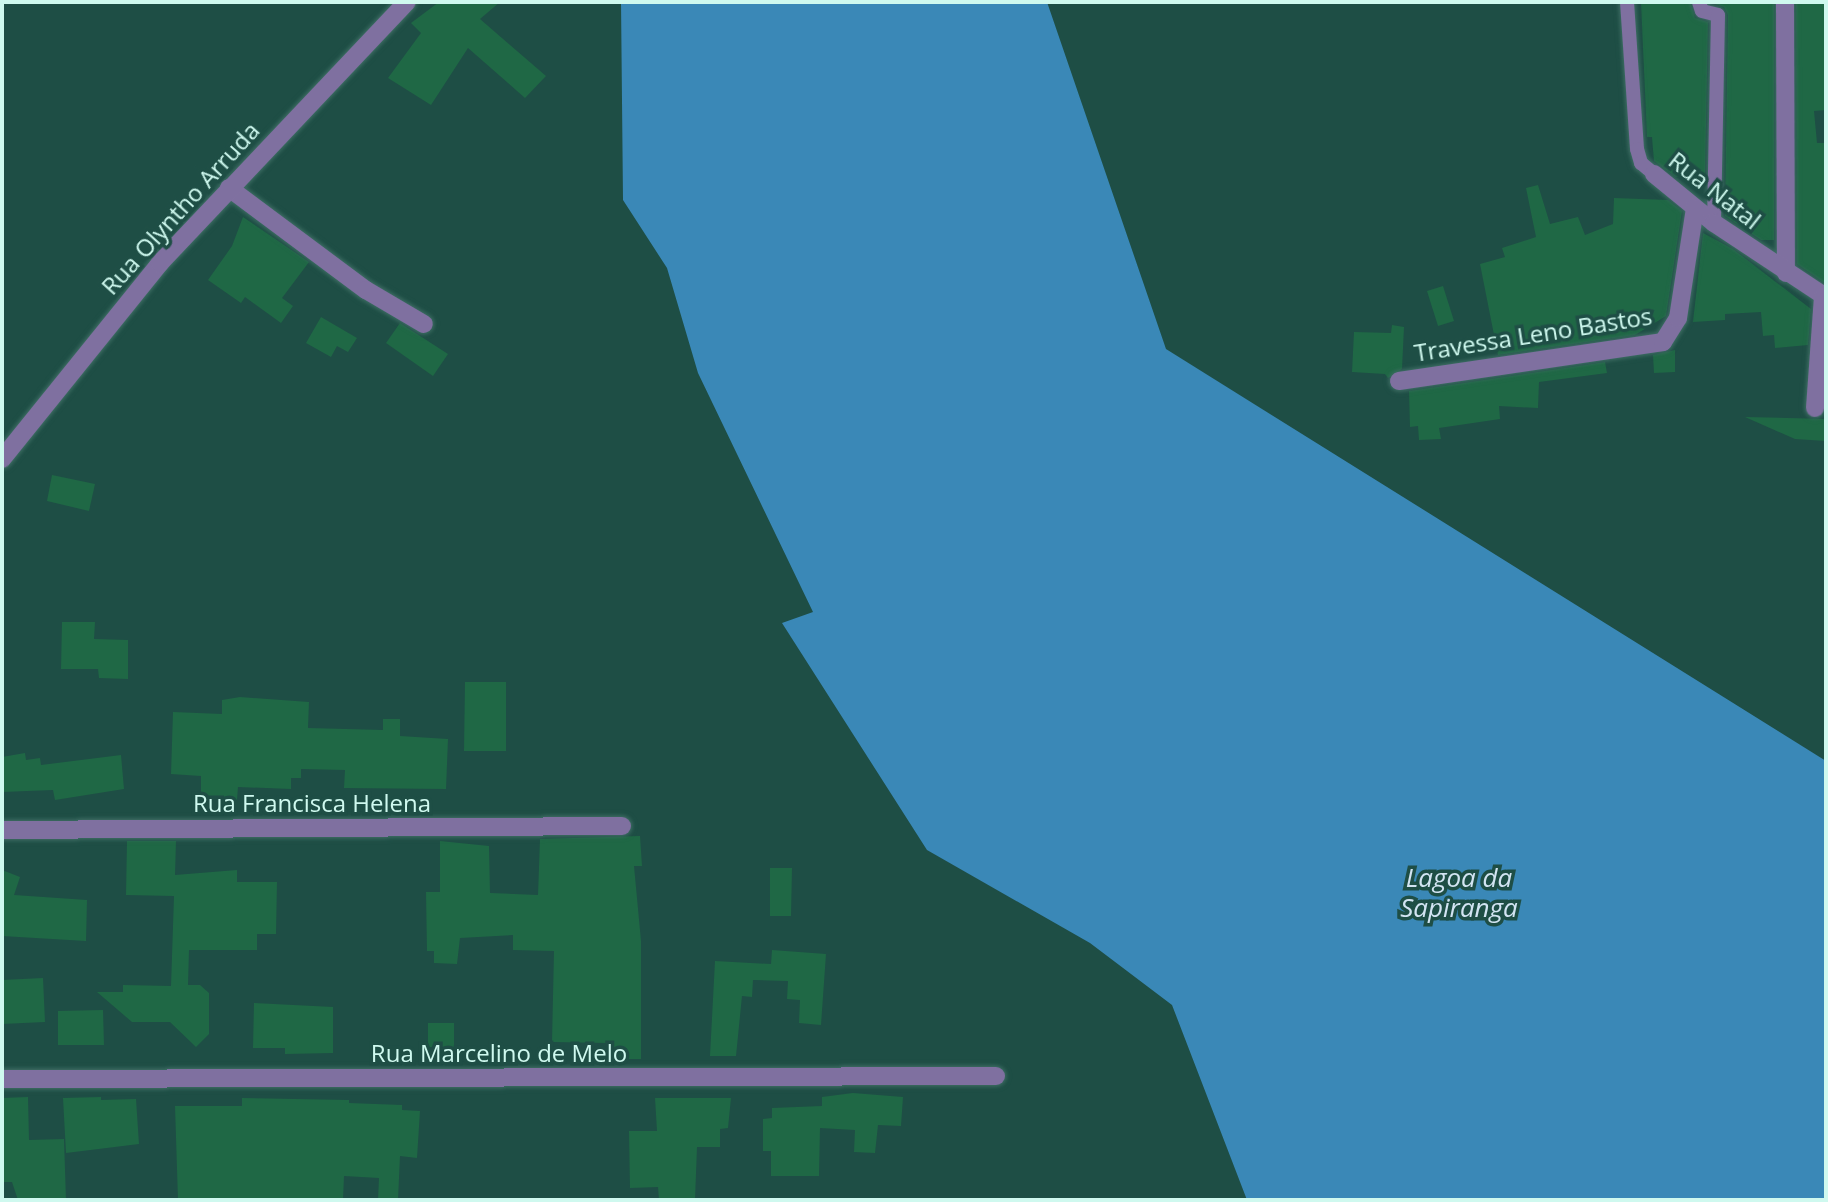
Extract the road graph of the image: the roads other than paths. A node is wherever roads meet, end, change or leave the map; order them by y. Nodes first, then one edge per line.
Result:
1 (407, 2) edge
2 (1628, 2) edge
3 (1699, 2) edge
4 (1785, 2) edge
5 (1654, 174) joint
6 (229, 188) junction
7 (1695, 208) junction
8 (1714, 223) junction
9 (1786, 273) junction
10 (1824, 297) edge
11 (424, 324) dead end
12 (1399, 381) dead end
13 (1815, 408) dead end
14 (2, 459) edge
15 (622, 825) dead end
16 (2, 830) edge
17 (996, 1076) dead end
18 (2, 1079) edge

1 - 6 street, Rua Olyntho Arruda
2 - 5 lane, Rua Natal
3 - 8 lane
4 - 9 street
5 - 7 street, Rua Natal
6 - 11 street
6 - 14 street, Rua Olyntho Arruda
7 - 8 street, Rua Natal
7 - 12 street, Travessa Leno Bastos
8 - 9 street, Rua Natal
9 - 10 street, Rua Natal
10 - 13 street
15 - 16 street, Rua Francisca Helena
17 - 18 street, Rua Marcelino de Melo

